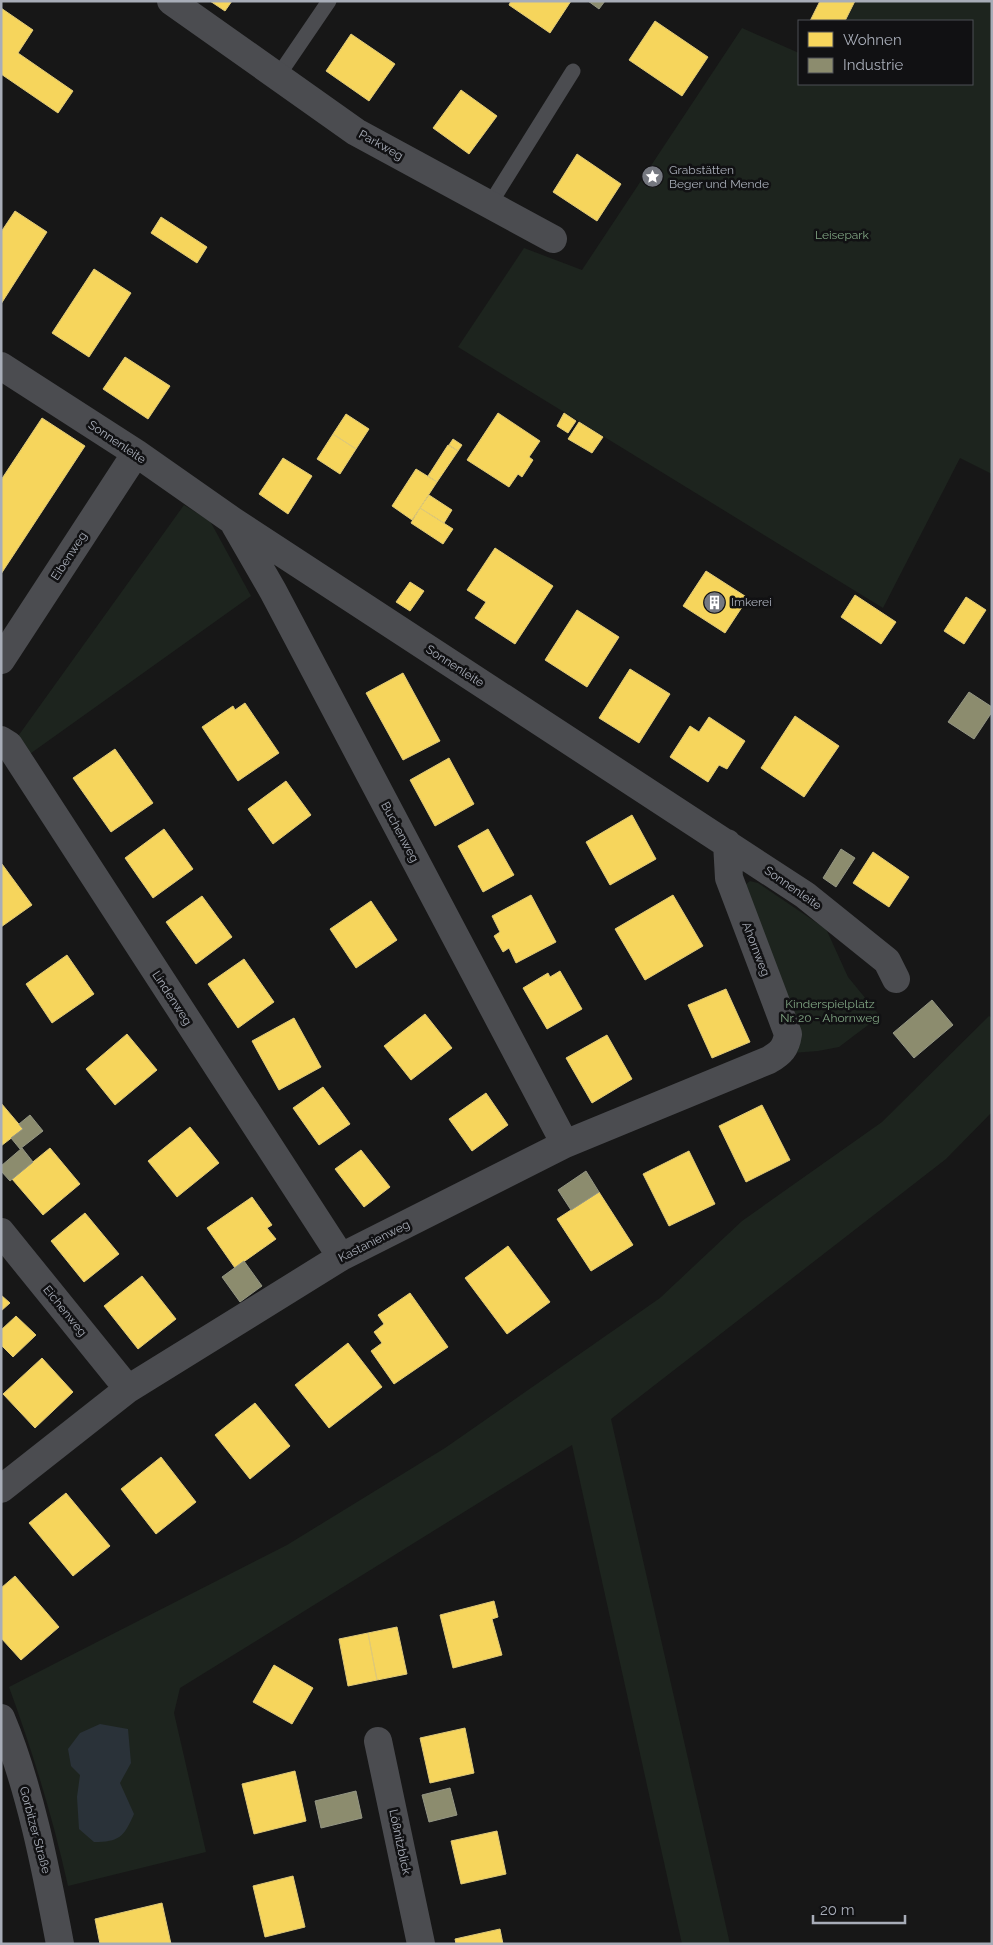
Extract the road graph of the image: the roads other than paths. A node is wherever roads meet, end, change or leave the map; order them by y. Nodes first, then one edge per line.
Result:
1 (171, 1) edge
2 (329, 1) edge
3 (574, 71) dead end
4 (278, 76) junction
5 (490, 204) junction
6 (553, 239) dead end
7 (1, 366) edge
8 (136, 453) junction
9 (233, 521) junction
10 (1, 660) edge
11 (1, 740) edge
12 (727, 843) junction
13 (896, 979) dead end
14 (781, 1053) joint
15 (565, 1144) junction
16 (1, 1232) edge
17 (341, 1258) junction
18 (128, 1390) junction
19 (1, 1489) edge
20 (1, 1718) edge
21 (378, 1741) dead end
22 (60, 1944) edge
23 (421, 1944) edge

1 - 4 street, Parkweg
2 - 4 lane
3 - 5 lane
4 - 5 street, Parkweg
5 - 6 street, Parkweg
7 - 8 street, Sonnenleite
8 - 9 street, Sonnenleite
8 - 10 street, Eibenweg
9 - 12 street, Sonnenleite
9 - 15 street, Buchenweg
11 - 17 street, Lindenweg
12 - 13 street, Sonnenleite
12 - 14 street, Ahornweg
14 - 15 street, Kastanienweg
15 - 17 street, Kastanienweg
16 - 18 street, Eichenweg
17 - 18 street, Kastanienweg
18 - 19 street, Kastanienweg
20 - 22 street, Gorbitzer Straße
21 - 23 street, Lößnitzblick

